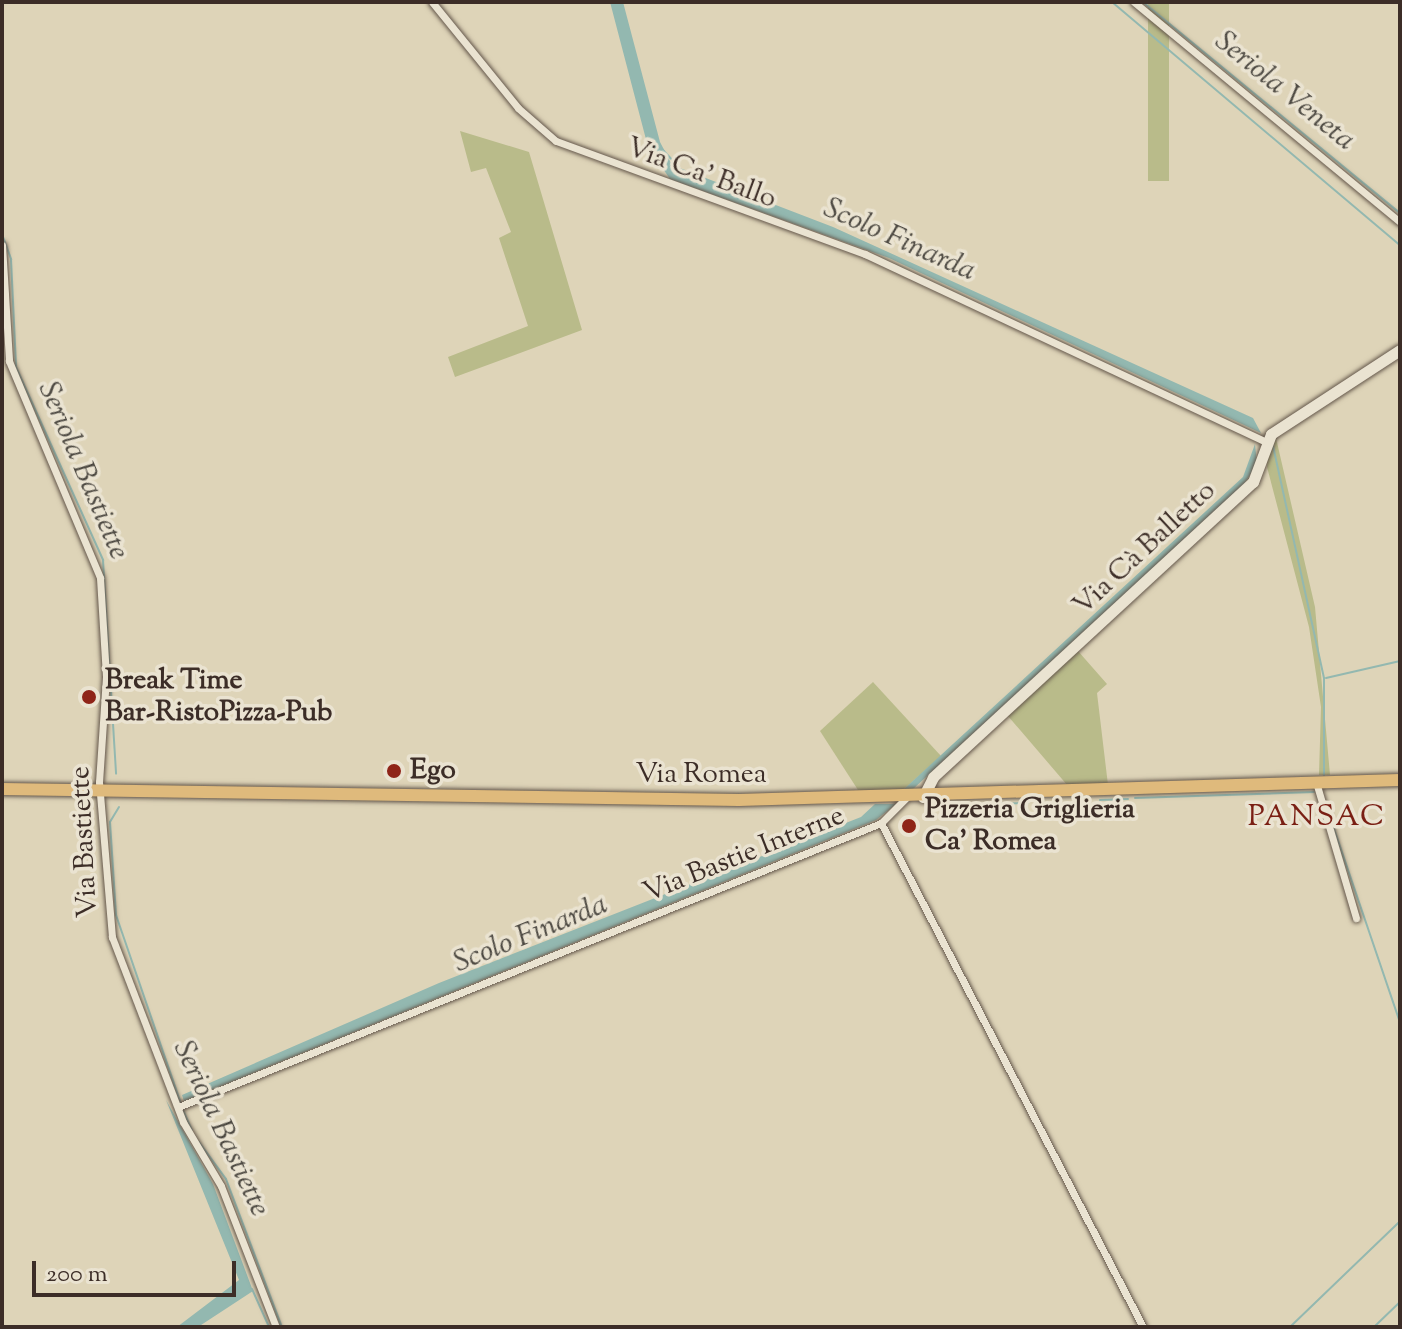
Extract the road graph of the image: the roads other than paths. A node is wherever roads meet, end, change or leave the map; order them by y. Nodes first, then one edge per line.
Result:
1 (432, 2) edge
2 (1134, 2) edge
3 (1400, 222) edge
4 (2, 245) edge
5 (1400, 350) edge
6 (1265, 441) junction
7 (1400, 780) edge
8 (1316, 782) junction
9 (2, 789) edge
10 (100, 790) junction
11 (907, 797) junction
12 (923, 797) junction
13 (881, 823) junction
14 (1356, 918) dead end
15 (181, 1106) junction
16 (276, 1327) edge
17 (1143, 1327) edge

1 - 6 street, Via Ca' Ballo
2 - 3 street
4 - 10 street, Via Bastiette
5 - 6 street
6 - 12 street, Via Cà Balletto
7 - 8 main road, Via Romea
8 - 12 main road, Via Romea
8 - 14 street
9 - 10 main road, Via Romea
10 - 11 main road, Via Romea
10 - 15 street, Via Bastiette
11 - 12 main road, Via Romea
11 - 13 street, Via Bastie Interne
13 - 15 street, Via Bastie Interne
13 - 17 street, Via Bastie Interne
15 - 16 street, Via Bastiette

